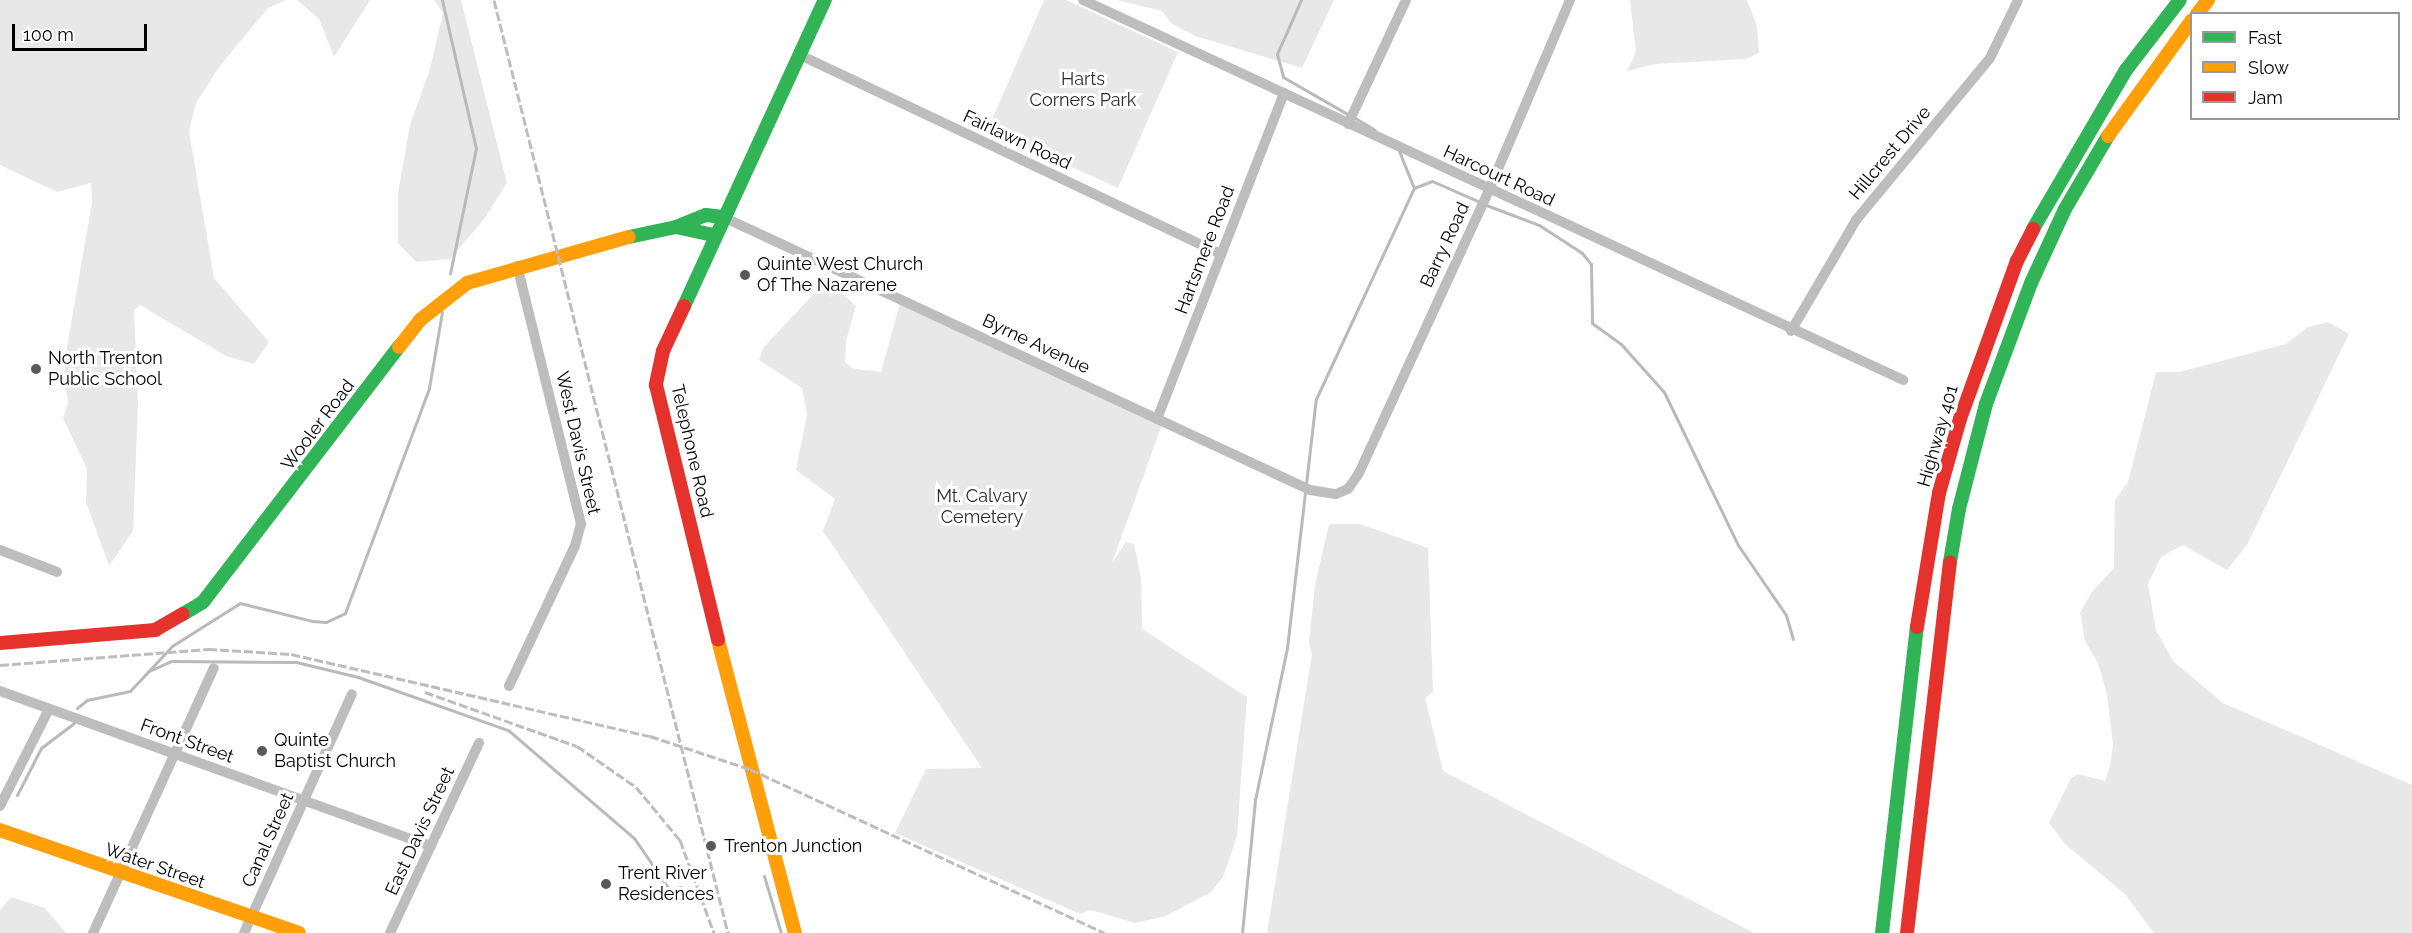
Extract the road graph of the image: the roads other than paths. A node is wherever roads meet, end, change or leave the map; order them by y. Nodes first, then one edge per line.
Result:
1 (825, 0) edge
2 (1083, 0) edge
3 (1406, 0) edge
4 (1570, 0) edge
5 (2018, 0) edge
6 (2180, 0) edge
7 (2208, 0) edge
8 (2199, 12) edge
9 (2190, 23) edge
10 (800, 55) junction
11 (1284, 93) junction
12 (1348, 124) junction
13 (1489, 190) junction
14 (723, 217) junction
15 (676, 227) junction
16 (715, 235) junction
17 (1221, 254) junction
18 (517, 266) junction
19 (1791, 331) junction
20 (1903, 380) dead end
21 (1157, 419) junction
22 (1336, 494) joint
23 (0, 550) edge
24 (57, 572) dead end
25 (0, 643) edge
26 (214, 668) dead end
27 (509, 686) dead end
28 (0, 692) edge
29 (352, 694) dead end
30 (49, 709) junction
31 (479, 743) dead end
32 (177, 755) junction
33 (304, 800) junction
34 (0, 806) edge
35 (0, 830) edge
36 (431, 846) junction
37 (121, 873) junction
38 (250, 918) junction
39 (93, 933) edge
40 (244, 933) edge
41 (299, 933) edge
42 (390, 933) edge
43 (795, 933) edge
44 (1882, 933) edge
45 (1907, 933) edge

1 - 10 main road, Telephone Road
2 - 11 street, Harcourt Road
3 - 12 street
4 - 13 street, Barry Road
5 - 19 street, Hillcrest Drive
6 - 44 main road, Highway 401
7 - 8 main road
9 - 45 main road, Highway 401
10 - 14 main road, Telephone Road
10 - 17 street, Fairlawn Road
11 - 12 street, Harcourt Road
11 - 17 street, Hartsmere Road
12 - 13 street, Harcourt Road
13 - 19 street, Harcourt Road
13 - 22 street, Barry Road
14 - 15 main road, Wooler Road
14 - 16 main road, Telephone Road
14 - 21 street, Byrne Avenue
15 - 16 main road, Wooler Road
15 - 18 main road, Wooler Road
16 - 43 main road, Telephone Road
17 - 21 street, Hartsmere Road
18 - 25 main road, Wooler Road
18 - 27 street, West Davis Street
19 - 20 street, Harcourt Road
21 - 22 street, Byrne Avenue
23 - 24 street
26 - 32 street
28 - 30 street, Front Street
29 - 33 street, Canal Street
30 - 32 street, Front Street
30 - 34 street
31 - 36 street, East Davis Street
32 - 33 street, Front Street
32 - 37 street
33 - 36 street, Front Street
33 - 38 street, Canal Street
35 - 37 main road, Water Street
36 - 42 street, East Davis Street
37 - 38 main road, Water Street
37 - 39 street
38 - 40 street, Canal Street
38 - 41 main road, Water Street

